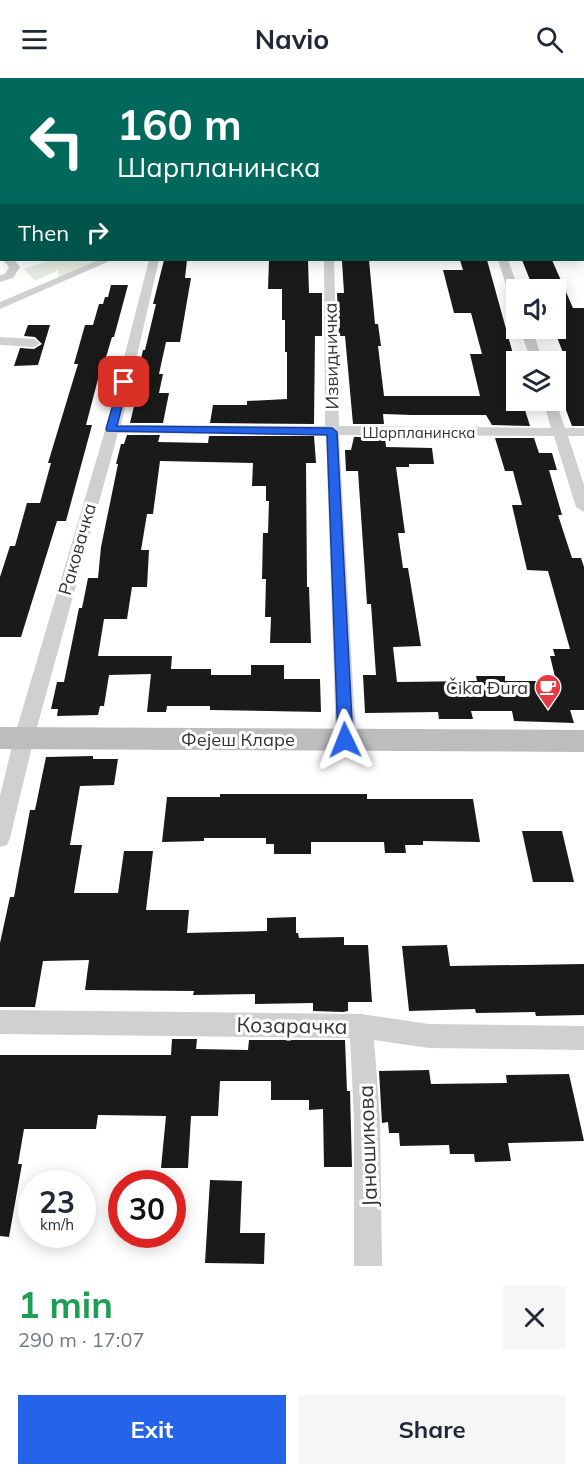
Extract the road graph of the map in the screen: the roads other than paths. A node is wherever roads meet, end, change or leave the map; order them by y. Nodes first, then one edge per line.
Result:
1 (9, 261) edge
2 (105, 261) edge
3 (154, 261) edge
4 (329, 261) edge
5 (503, 261) edge
6 (5, 277) edge
7 (510, 279) edge
8 (0, 306) edge
9 (0, 341) edge
10 (34, 344) dead end
11 (553, 411) edge
12 (111, 429) junction
13 (332, 432) junction
14 (560, 432) junction
15 (584, 432) edge
16 (584, 507) edge
17 (12, 738) edge
18 (345, 740) junction
19 (584, 741) edge
20 (0, 838) edge
21 (0, 1022) edge
22 (361, 1026) junction
23 (584, 1038) edge
24 (368, 1266) edge

1 - 6 street
2 - 8 street
3 - 12 street, Раковачка
4 - 13 street, Извидничка
5 - 7 street
9 - 10 street
11 - 14 street
12 - 13 street, Шарпланинска
12 - 17 street, Раковачка
13 - 14 street, Шарпланинска
13 - 18 street, Извидничка
14 - 15 street, Шарпланинска
14 - 16 street
17 - 18 street, Фејеш Кларе
17 - 20 street, Раковачка
18 - 19 street, Фејеш Кларе
21 - 22 street, Козарачка
22 - 23 street, Козарачка
22 - 24 street, Јаношикова

